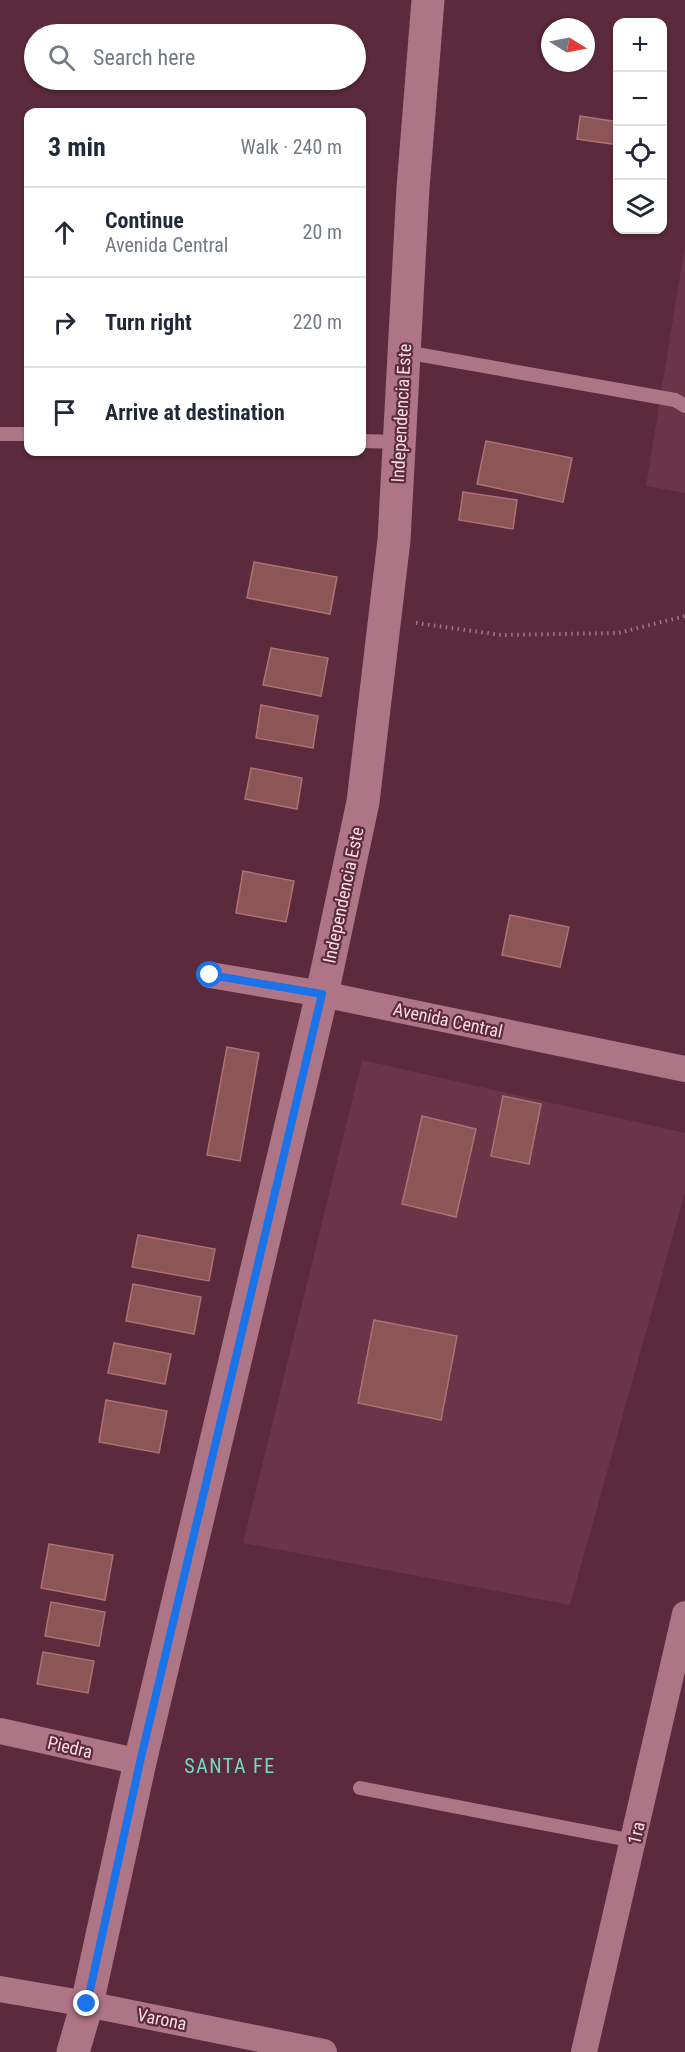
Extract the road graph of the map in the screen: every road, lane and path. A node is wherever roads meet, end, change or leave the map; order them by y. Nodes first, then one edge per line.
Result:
1 (428, 0) edge
2 (405, 352) junction
3 (685, 406) edge
4 (0, 434) edge
5 (24, 434) edge
6 (366, 441) edge
7 (399, 442) junction
8 (685, 616) edge
9 (384, 618) junction
10 (210, 975) dead end
11 (322, 994) junction
12 (685, 1070) edge
13 (685, 1614) edge
14 (0, 1731) edge
15 (140, 1762) junction
16 (360, 1788) dead end
17 (634, 1841) junction
18 (0, 1989) edge
19 (87, 2004) junction
20 (73, 2052) edge
21 (324, 2052) edge
22 (584, 2052) edge

1 - 2 main road, Independencia Este
2 - 3 lane
2 - 7 main road, Independencia Este
4 - 5 lane
6 - 7 lane
7 - 9 main road, Independencia Este
8 - 9 path
9 - 11 main road, Independencia Este
10 - 11 street, Avenida Central
11 - 12 street, Avenida Central
11 - 15 main road, Independencia Este
13 - 17 street, 1ra
14 - 15 street, Piedra
15 - 19 main road, Independencia Este
16 - 17 lane
17 - 22 street, 1ra
18 - 19 street, Varona
19 - 20 main road, Independencia Este
19 - 21 street, Varona

